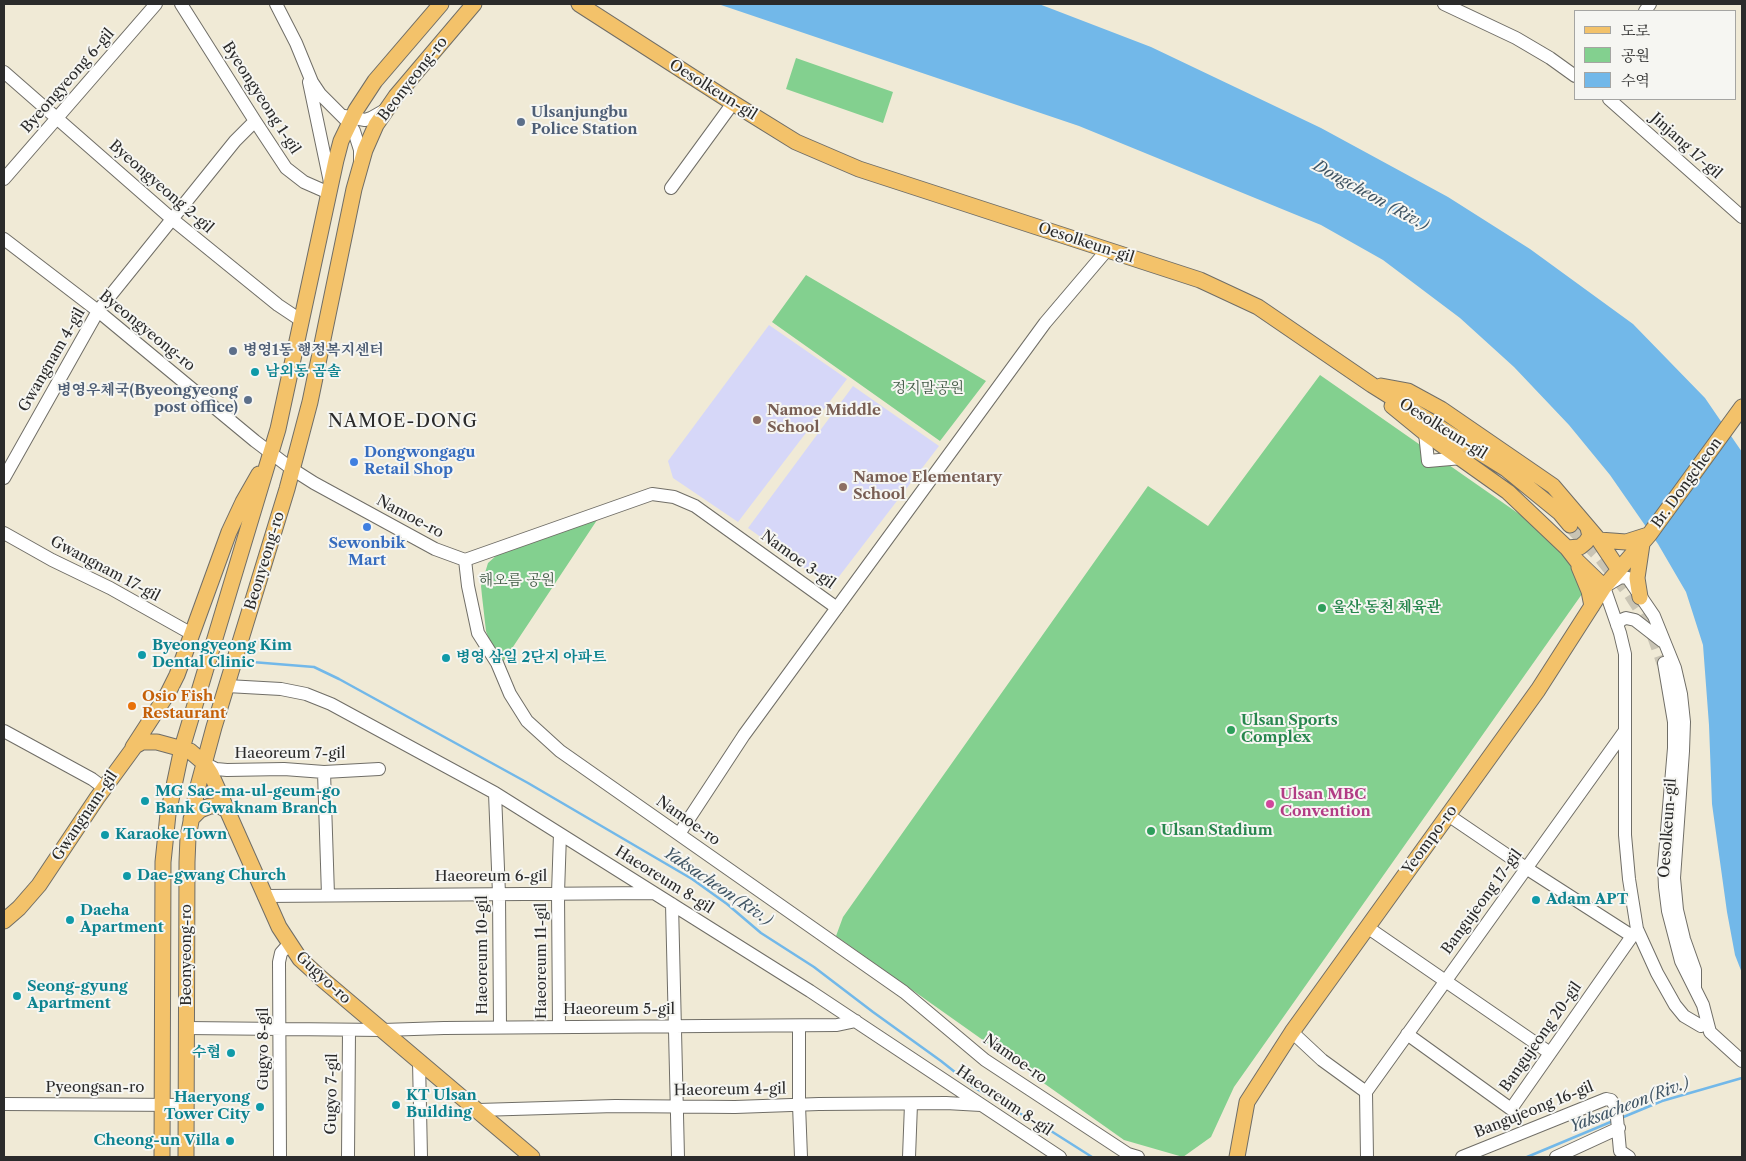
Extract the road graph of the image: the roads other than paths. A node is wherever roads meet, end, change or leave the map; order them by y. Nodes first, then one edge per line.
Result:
1 (156, 4) edge
2 (181, 4) edge
3 (276, 4) edge
4 (441, 4) edge
5 (474, 4) edge
6 (578, 4) edge
7 (1444, 4) edge
8 (306, 67) junction
9 (4, 72) edge
10 (1574, 75) edge
11 (1610, 100) edge
12 (733, 103) junction
13 (385, 110) junction
14 (57, 118) junction
15 (346, 118) junction
16 (255, 121) junction
17 (359, 169) junction
18 (4, 179) edge
19 (671, 188) dead end
20 (329, 189) junction
21 (1742, 217) edge
22 (172, 219) junction
23 (4, 239) edge
24 (1107, 250) junction
25 (98, 311) junction
26 (302, 321) junction
27 (1372, 385) junction
28 (1742, 406) edge
29 (1425, 433) junction
30 (271, 454) junction
31 (1462, 458) junction
32 (292, 469) junction
33 (4, 478) edge
34 (1570, 525) tunnel mouth
35 (1588, 528) junction
36 (4, 534) edge
37 (1646, 538) junction
38 (1599, 540) junction
39 (1567, 548) junction
40 (466, 560) junction
41 (1577, 561) junction
42 (1619, 570) junction
43 (1604, 588) junction
44 (1640, 597) junction
45 (1592, 606) junction
46 (837, 608) junction
47 (1617, 624) junction
48 (192, 634) junction
49 (1666, 644) junction
50 (1664, 663) tunnel mouth
51 (227, 686) junction
52 (4, 731) edge
53 (1624, 732) junction
54 (182, 748) junction
55 (130, 752) junction
56 (204, 763) junction
57 (379, 768) dead end
58 (324, 772) junction
59 (104, 788) junction
60 (495, 793) junction
61 (228, 811) junction
62 (1448, 815) junction
63 (191, 819) junction
64 (560, 834) junction
65 (679, 834) junction
66 (1526, 868) junction
67 (558, 893) junction
68 (654, 893) junction
69 (499, 894) junction
70 (328, 895) junction
71 (264, 896) junction
72 (672, 904) junction
73 (4, 921) edge
74 (1368, 927) junction
75 (1634, 932) junction
76 (289, 944) junction
77 (1446, 980) junction
78 (1695, 988) junction
79 (856, 1021) junction
80 (675, 1026) junction
81 (799, 1026) junction
82 (1701, 1026) dead end
83 (500, 1027) junction
84 (559, 1027) junction
85 (186, 1028) junction
86 (280, 1030) junction
87 (383, 1030) junction
88 (349, 1031) junction
89 (1292, 1032) junction
90 (1407, 1034) junction
91 (1550, 1054) junction
92 (419, 1061) junction
93 (1742, 1061) edge
94 (1366, 1092) junction
95 (4, 1104) edge
96 (911, 1104) junction
97 (162, 1105) junction
98 (186, 1105) junction
99 (798, 1105) junction
100 (982, 1105) junction
101 (678, 1107) junction
102 (478, 1110) junction
103 (1619, 1128) junction
104 (1624, 1154) edge
105 (162, 1157) edge
106 (186, 1157) edge
107 (280, 1157) edge
108 (348, 1157) edge
109 (420, 1157) edge
110 (532, 1157) edge
111 (678, 1157) edge
112 (801, 1157) edge
113 (909, 1157) edge
114 (1060, 1157) edge
115 (1138, 1157) edge
116 (1237, 1157) edge
117 (1367, 1157) edge
118 (1462, 1157) edge
119 (1556, 1157) edge

1 - 14 street, Byeongyeong 6-gil
2 - 16 street, Byeongyeong 1-gil
3 - 8 street
4 - 15 main road, Beonyeong-ro
5 - 13 main road, Beonyeong-ro
6 - 12 main road, Oesolkeun-gil
7 - 10 street
8 - 15 street
8 - 20 street
9 - 14 street, Byeongyeong 2-gil
11 - 21 street, Jinjang 17-gil
12 - 19 street
12 - 24 main road, Oesolkeun-gil
13 - 15 street
13 - 17 main road, Beonyeong-ro
14 - 18 street, Byeongyeong 6-gil
14 - 22 street, Byeongyeong 2-gil
15 - 17 street
15 - 20 main road, Beonyeong-ro
16 - 20 street, Byeongyeong 1-gil
16 - 22 street, Gwangnam 4-gil
17 - 32 main road, Beonyeong-ro
20 - 26 main road, Beonyeong-ro
22 - 25 street, Gwangnam 4-gil
22 - 26 street, Byeongyeong 2-gil
23 - 25 street, Byeongyeong-ro
24 - 27 main road, Oesolkeun-gil
24 - 46 street, Namoe 3-gil
25 - 30 street, Byeongyeong-ro
25 - 33 street, Gwangnam 4-gil
26 - 30 main road, Beonyeong-ro
27 - 29 main road
27 - 34 main road, Oesolkeun-gil
27 - 35 main road
28 - 37 main road, Br. Dongcheon
29 - 31 main road
29 - 31 street
30 - 32 street, Byeongyeong-ro
30 - 48 main road
30 - 54 main road, Beonyeong-ro
31 - 39 main road
32 - 40 street, Namoe-ro
32 - 51 main road, Beonyeong-ro
35 - 38 main road
35 - 39 main road
36 - 48 street, Gwangnam 17-gil
37 - 38 main road
37 - 42 main road, Yeompo-ro
37 - 44 main road
38 - 42 main road
39 - 41 main road
40 - 46 street, Namoe 3-gil
40 - 65 street, Namoe-ro
41 - 43 main road
41 - 45 main road
42 - 43 main road, Yeompo-ro
43 - 44 street
43 - 45 main road, Yeompo-ro
43 - 47 street
44 - 49 street
45 - 62 main road, Yeompo-ro
46 - 65 street
47 - 49 street
47 - 53 street
48 - 55 main road
49 - 78 street
50 - 78 street, Oesolkeun-gil
51 - 56 main road, Beonyeong-ro
51 - 60 street, Haeoreum 8-gil
52 - 59 street
53 - 66 street, Bangujeong 17-gil
53 - 75 street
54 - 55 main road, Gwangnam-gil
54 - 56 main road, Gugyo-ro
54 - 97 main road, Beonyeong-ro
55 - 59 main road, Gwangnam-gil
56 - 58 street, Haeoreum 7-gil
56 - 61 main road, Gugyo-ro
56 - 63 main road, Beonyeong-ro
57 - 58 street, Haeoreum 7-gil
58 - 70 street
59 - 73 main road, Gwangnam-gil
60 - 64 street, Haeoreum 8-gil
60 - 69 street, Haeoreum 10-gil
61 - 63 main road
61 - 71 main road, Gugyo-ro
62 - 66 street
62 - 74 main road, Yeompo-ro
63 - 85 main road, Beonyeong-ro
64 - 67 street, Haeoreum 11-gil
64 - 68 street, Haeoreum 8-gil
65 - 115 street, Namoe-ro
66 - 75 street
66 - 77 street, Bangujeong 17-gil
67 - 68 street, Haeoreum 6-gil
67 - 69 street, Haeoreum 6-gil
67 - 84 street, Haeoreum 11-gil
68 - 72 street, Haeoreum 8-gil
69 - 70 street, Haeoreum 6-gil
69 - 83 street, Haeoreum 10-gil
70 - 71 street, Haeoreum 6-gil
71 - 76 main road, Gugyo-ro
72 - 79 street, Haeoreum 8-gil
72 - 80 street
74 - 77 street
74 - 89 main road, Yeompo-ro
75 - 82 street
75 - 91 street, Bangujeong 20-gil
76 - 86 street, Gugyo 8-gil
76 - 87 main road, Gugyo-ro
77 - 90 street, Bangujeong 17-gil
77 - 91 street
78 - 93 street, Oesolkeun-gil
79 - 81 street, Haeoreum 5-gil
79 - 100 street, Haeoreum 8-gil
80 - 81 street, Haeoreum 5-gil
80 - 84 street, Haeoreum 5-gil
80 - 101 street
81 - 99 street
83 - 84 street, Haeoreum 5-gil
83 - 87 street, Haeoreum 5-gil
85 - 86 street, Haeoreum 5-gil
85 - 98 main road, Beonyeong-ro
86 - 88 street, Haeoreum 5-gil
86 - 107 street, Gugyo 8-gil
87 - 88 street, Haeoreum 5-gil
87 - 92 main road, Gugyo-ro
88 - 108 street, Gugyo 7-gil
89 - 94 street
89 - 116 main road, Yeompo-ro
90 - 91 street, Bangujeong 20-gil
90 - 94 street, Bangujeong 17-gil
92 - 102 main road, Gugyo-ro
92 - 109 street
94 - 117 street
95 - 97 street, Pyeongsan-ro
96 - 99 street, Haeoreum 4-gil
96 - 100 street, Haeoreum 4-gil
96 - 113 street
97 - 98 street, Pyeongsan-ro
97 - 105 main road, Beonyeong-ro
98 - 106 main road, Beonyeong-ro
99 - 101 street, Haeoreum 4-gil
99 - 112 street
100 - 114 street, Haeoreum 8-gil
101 - 102 street, Haeoreum 4-gil
101 - 111 street
102 - 110 main road, Gugyo-ro
103 - 104 street
103 - 118 street, Bangujeong 16-gil
103 - 119 street

